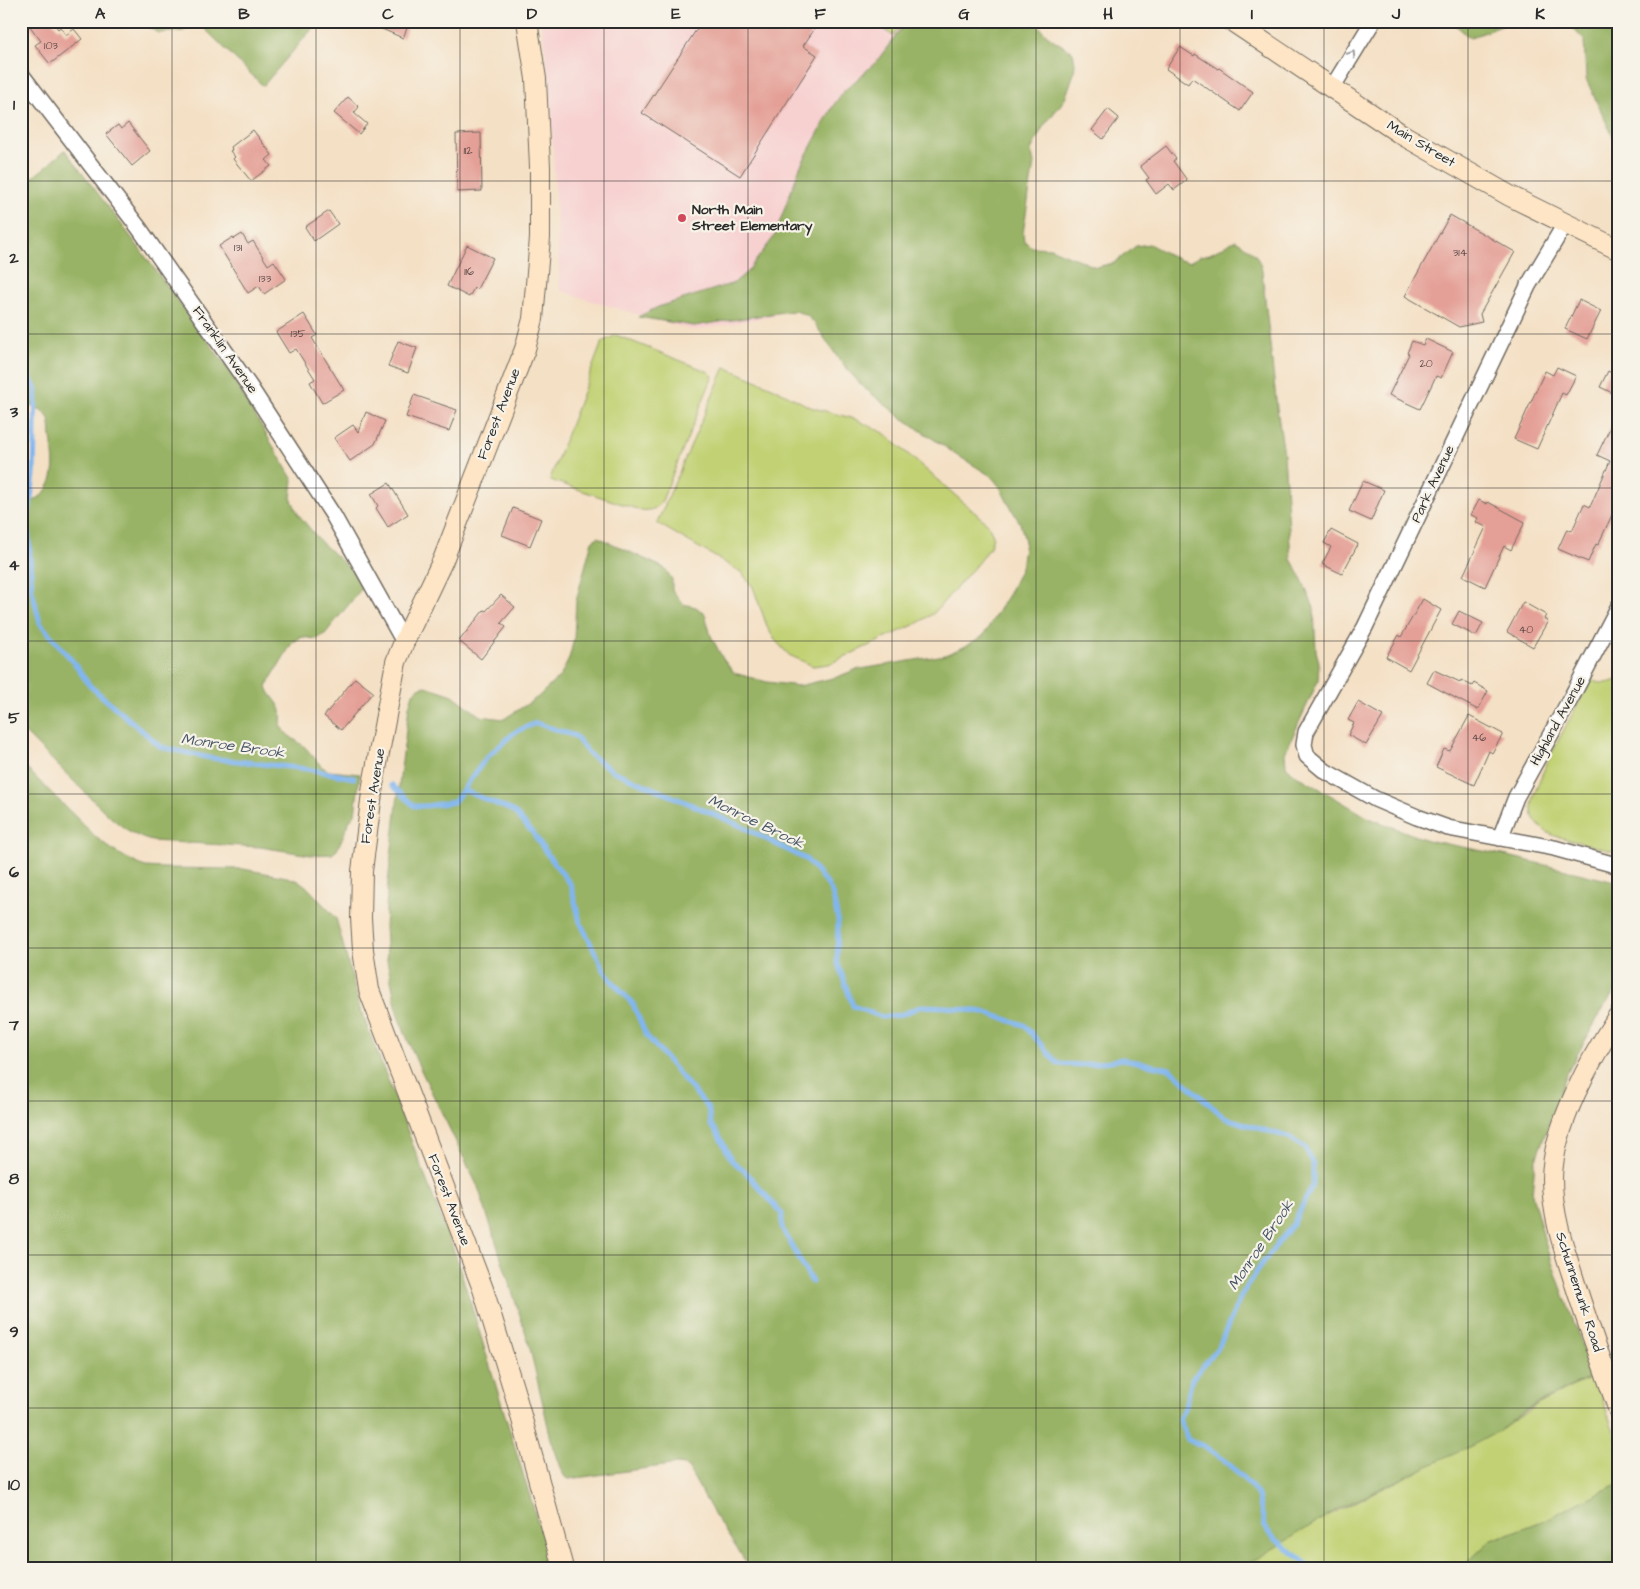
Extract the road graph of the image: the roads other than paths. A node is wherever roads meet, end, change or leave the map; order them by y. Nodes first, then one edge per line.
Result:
1 (527, 21) edge
2 (1232, 21) edge
3 (1373, 21) edge
4 (21, 74) edge
5 (1332, 88) junction
6 (1565, 224) junction
7 (1619, 250) edge
8 (1619, 606) edge
9 (404, 642) junction
10 (1500, 838) junction
11 (1619, 866) edge
12 (1619, 1015) edge
13 (1619, 1411) edge
14 (563, 1568) edge

1 - 9 street, Forest Avenue
2 - 5 street, Main Street
5 -> 3 street
4 - 9 street, Franklin Avenue
5 - 6 street, Main Street
6 - 7 street, Main Street
6 - 10 street, Park Avenue
8 - 10 street, Highland Avenue
9 - 14 street, Forest Avenue
10 - 11 street
12 - 13 street, Schunnemunk Road

